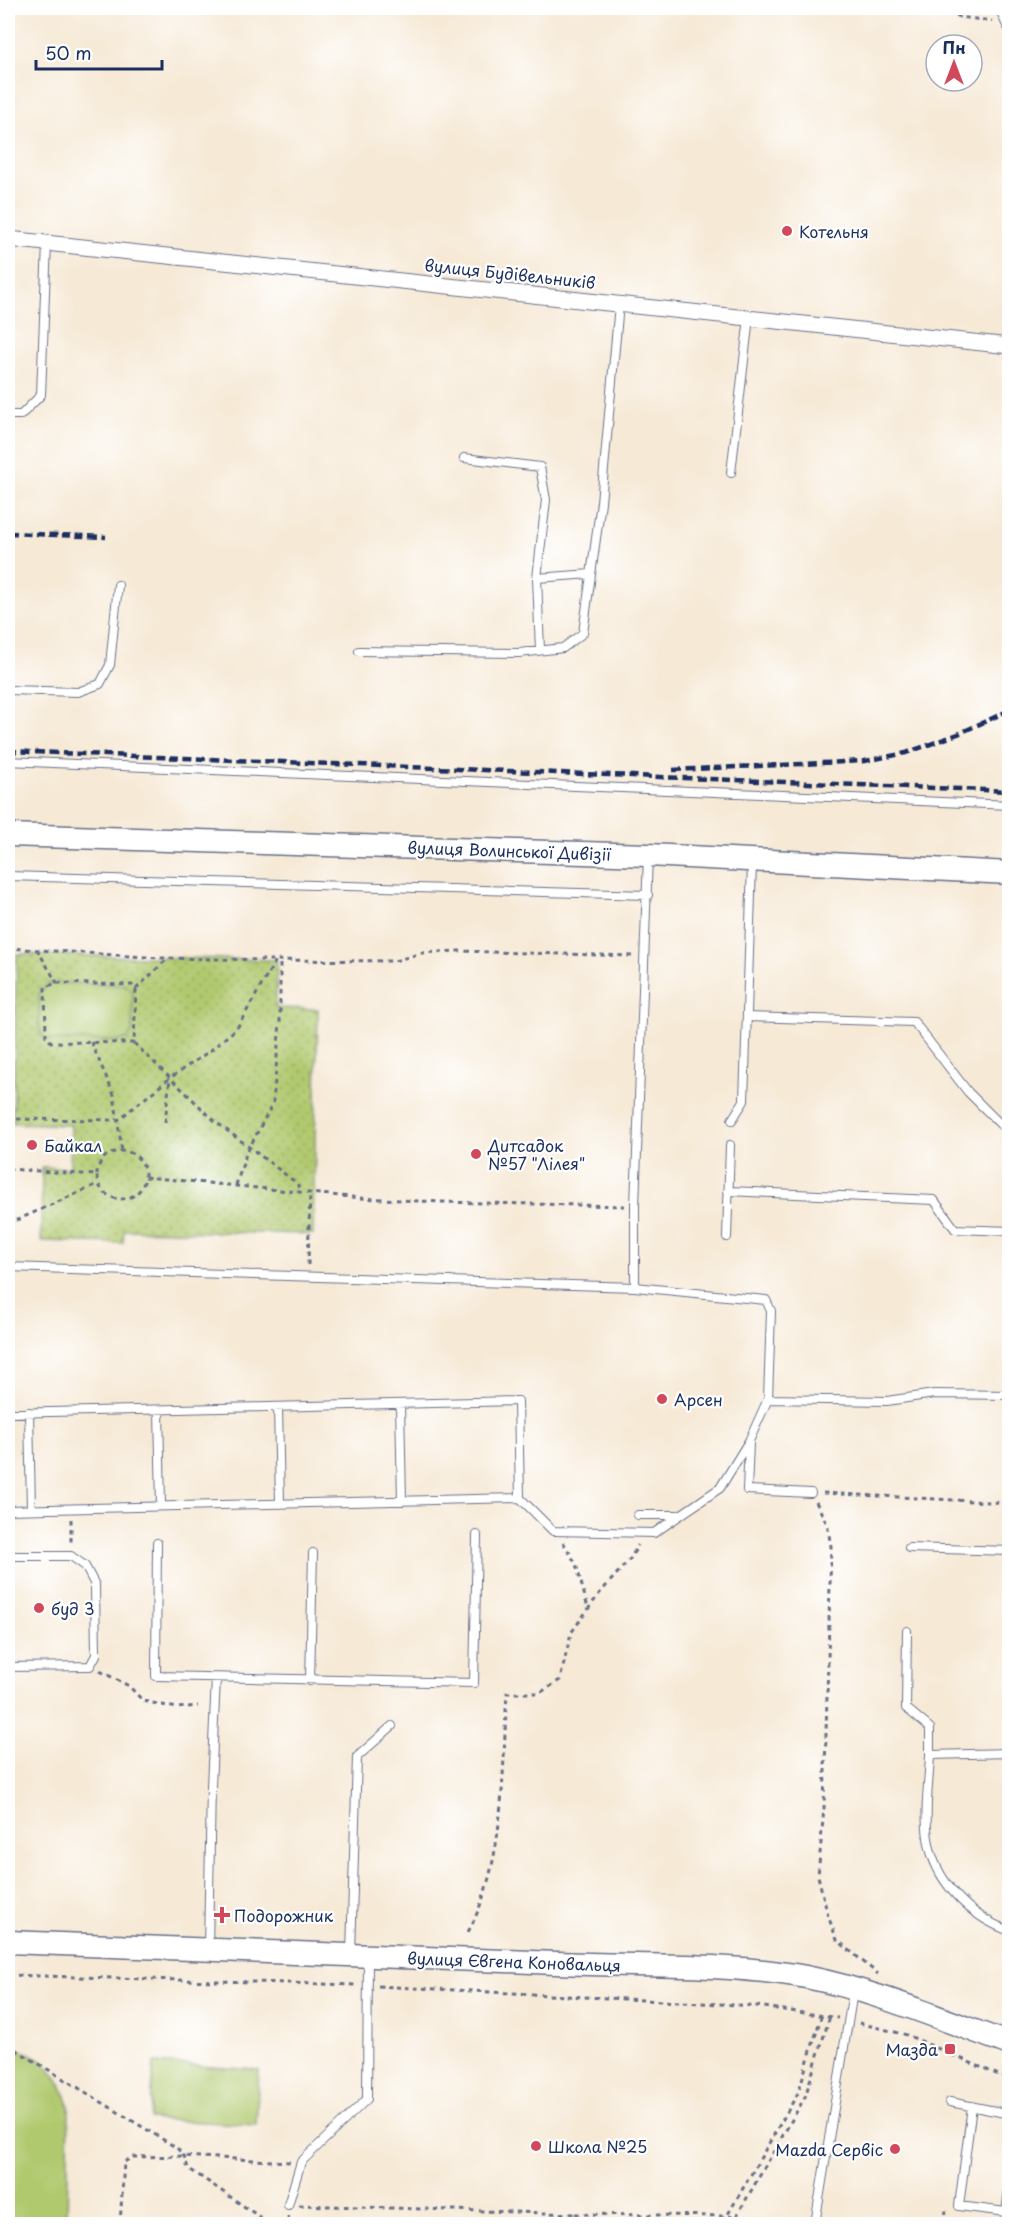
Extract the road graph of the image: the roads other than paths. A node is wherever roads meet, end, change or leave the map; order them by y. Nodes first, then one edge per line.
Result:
1 (1003, 8) edge
2 (1008, 24) edge
3 (8, 239) edge
4 (48, 243) junction
5 (619, 303) junction
6 (749, 317) junction
7 (1010, 346) edge
8 (8, 415) edge
9 (464, 458) dead end
10 (731, 473) dead end
11 (591, 574) junction
12 (537, 578) junction
13 (118, 585) dead end
14 (540, 650) junction
15 (359, 651) dead end
16 (8, 690) edge
17 (8, 761) edge
18 (1010, 805) edge
19 (8, 835) edge
20 (648, 855) junction
21 (752, 859) junction
22 (1010, 873) edge
23 (8, 876) edge
24 (648, 895) junction
25 (747, 1017) junction
26 (732, 1120) dead end
27 (1010, 1134) edge
28 (730, 1145) dead end
29 (728, 1191) junction
30 (1010, 1231) edge
31 (727, 1237) dead end
32 (8, 1267) edge
33 (635, 1287) junction
34 (1010, 1395) edge
35 (768, 1399) junction
36 (400, 1404) junction
37 (278, 1407) junction
38 (159, 1410) junction
39 (29, 1412) junction
40 (8, 1413) edge
41 (749, 1441) junction
42 (811, 1493) road end
43 (520, 1498) junction
44 (402, 1501) junction
45 (280, 1504) junction
46 (161, 1506) junction
47 (31, 1509) junction
48 (8, 1510) edge
49 (638, 1515) dead end
50 (681, 1515) junction
51 (477, 1535) dead end
52 (157, 1543) dead end
53 (909, 1548) dead end
54 (1010, 1551) edge
55 (313, 1553) dead end
56 (8, 1556) edge
57 (907, 1631) dead end
58 (8, 1666) edge
59 (216, 1678) junction
60 (310, 1681) junction
61 (392, 1726) dead end
62 (1010, 1753) edge
63 (930, 1755) junction
64 (1010, 1931) edge
65 (8, 1942) edge
66 (208, 1950) junction
67 (360, 1955) junction
68 (853, 1989) junction
69 (1010, 2044) edge
70 (950, 2102) dead end
71 (972, 2106) junction
72 (1010, 2114) edge
73 (1009, 2178) edge
74 (1009, 2196) edge
75 (288, 2205) road end
76 (1006, 2212) junction
77 (814, 2224) edge
78 (1005, 2224) edge

1 - 2 street
3 - 4 street, вулиця Будівельників
4 - 5 street, вулиця Будівельників
4 - 8 lane
5 - 6 street, вулиця Будівельників
5 - 11 lane
6 - 7 street, вулиця Будівельників
6 - 10 lane
9 - 12 lane
11 - 12 lane
11 - 14 lane
12 - 14 lane
13 - 16 lane
14 - 15 lane
17 - 18 lane
19 - 20 street, вулиця Волинської Дивізії
20 - 21 street, вулиця Волинської Дивізії
20 - 24 lane
21 - 22 street, вулиця Волинської Дивізії
21 - 25 lane
23 - 24 lane
24 - 33 lane
25 - 26 lane
25 - 27 lane
28 - 29 lane
29 - 30 lane
29 - 31 lane
32 - 33 lane
33 - 35 lane
34 - 35 lane
35 - 41 lane
36 - 37 lane
36 - 43 lane
36 - 44 lane
37 - 38 lane
37 - 45 lane
38 - 39 lane
38 - 46 lane
39 - 40 lane
39 - 47 lane
41 - 42 lane
41 - 50 lane
43 - 44 lane
43 - 50 lane
44 - 45 lane
45 - 46 lane
46 - 47 lane
47 - 48 lane
49 - 50 lane
51 - 60 lane
52 - 59 lane
53 - 54 lane
55 - 60 lane
56 - 58 lane
57 - 63 lane
59 - 60 lane
59 - 66 lane
61 - 67 lane
62 - 63 lane
63 - 64 lane
65 - 66 street, вулиця Євгена Коновальця
66 - 67 street, вулиця Євгена Коновальця
67 - 68 street, вулиця Євгена Коновальця
67 - 75 lane
68 - 69 street, вулиця Євгена Коновальця
68 - 77 lane
70 - 71 lane
71 - 72 lane
71 - 76 lane
73 - 74 lane
74 - 76 lane
76 - 78 lane

